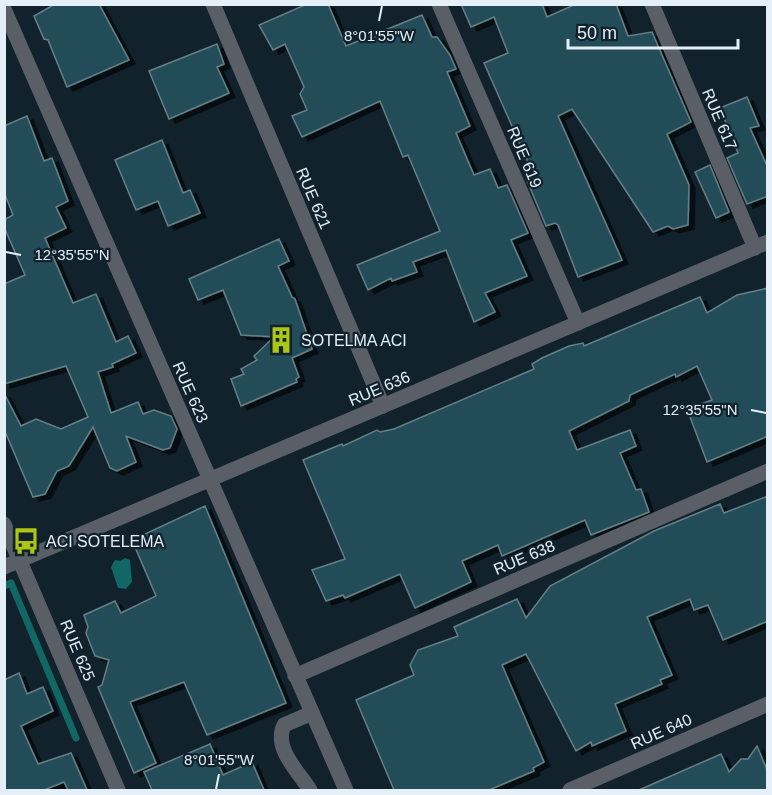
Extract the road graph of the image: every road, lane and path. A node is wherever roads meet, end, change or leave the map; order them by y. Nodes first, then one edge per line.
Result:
1 (213, 4) edge
2 (439, 4) edge
3 (652, 4) edge
4 (4, 9) edge
5 (761, 245) edge
6 (578, 323) junction
7 (383, 406) junction
8 (768, 471) edge
9 (210, 479) junction
10 (4, 524) edge
11 (20, 560) junction
12 (4, 567) edge
13 (295, 676) junction
14 (768, 704) edge
15 (312, 713) junction
16 (118, 790) edge
17 (310, 790) edge
18 (346, 790) edge
19 (570, 790) edge

1 - 7 street, RUE 621
2 - 6 street, RUE 619
3 - 5 street, RUE 617
4 - 9 street, RUE 623
5 - 6 street, RUE 636
6 - 7 street, RUE 636
7 - 9 street, RUE 636
8 - 13 street, RUE 638
9 - 11 street, RUE 636
9 - 13 street, RUE 623
10 - 11 street, RUE 625
11 - 12 street, RUE 636
11 - 16 street, RUE 625
13 - 15 street, RUE 623
14 - 19 street, RUE 640
15 - 17 street
15 - 18 street, RUE 623

